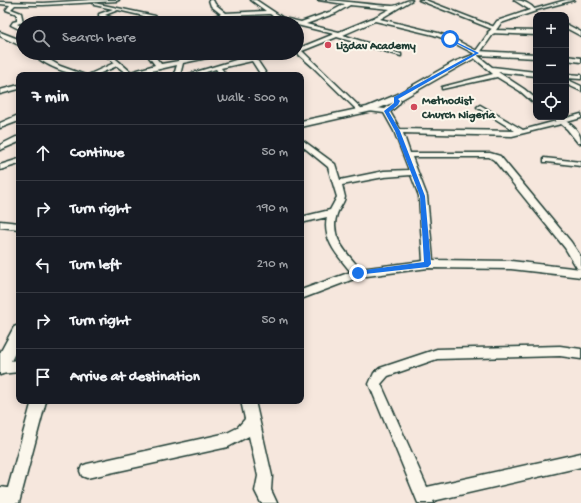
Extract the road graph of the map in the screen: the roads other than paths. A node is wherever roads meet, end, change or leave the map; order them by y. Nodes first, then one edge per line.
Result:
1 (117, 0) edge
2 (211, 0) edge
3 (253, 0) edge
4 (320, 0) edge
5 (355, 0) edge
6 (410, 0) edge
7 (421, 0) edge
8 (517, 0) edge
9 (547, 0) edge
10 (572, 0) edge
11 (88, 1) junction
12 (18, 2) edge
13 (54, 2) edge
14 (0, 3) edge
15 (349, 3) junction
16 (557, 4) junction
17 (395, 8) junction
18 (118, 10) junction
19 (535, 11) junction
20 (271, 12) junction
21 (225, 15) junction
22 (19, 16) edge
23 (103, 16) edge
24 (149, 16) edge
25 (222, 16) edge
26 (276, 16) edge
27 (375, 19) junction
28 (304, 24) joint
29 (569, 28) edge
30 (572, 29) junction
31 (492, 30) junction
32 (569, 30) edge
33 (533, 33) edge
34 (0, 34) edge
35 (339, 34) junction
36 (581, 34) edge
37 (16, 40) edge
38 (304, 49) edge
39 (477, 54) junction
40 (399, 55) dead end
41 (304, 56) edge
42 (533, 56) edge
43 (569, 58) edge
44 (46, 60) edge
45 (113, 60) edge
46 (156, 60) edge
47 (182, 60) edge
48 (193, 60) edge
49 (219, 60) edge
50 (244, 60) edge
51 (253, 60) edge
52 (581, 60) edge
53 (181, 63) junction
54 (117, 64) junction
55 (159, 66) junction
56 (221, 66) junction
57 (491, 69) junction
58 (69, 70) junction
59 (64, 72) edge
60 (74, 72) edge
61 (97, 72) edge
62 (127, 72) edge
63 (136, 72) edge
64 (176, 72) edge
65 (200, 72) edge
66 (222, 72) edge
67 (262, 72) edge
68 (533, 74) edge
69 (498, 75) junction
70 (569, 76) edge
71 (581, 77) edge
72 (569, 83) edge
73 (16, 88) edge
74 (444, 88) dead end
75 (581, 89) edge
76 (0, 92) edge
77 (396, 98) junction
78 (533, 100) edge
79 (480, 107) dead end
80 (365, 110) junction
81 (386, 111) junction
82 (581, 116) edge
83 (569, 118) edge
84 (16, 119) edge
85 (555, 120) edge
86 (560, 120) edge
87 (304, 123) edge
88 (0, 126) edge
89 (398, 131) junction
90 (521, 132) junction
91 (16, 140) edge
92 (581, 141) edge
93 (304, 143) edge
94 (0, 148) edge
95 (407, 155) junction
96 (547, 160) dead end
97 (16, 162) edge
98 (581, 164) edge
99 (0, 168) edge
100 (414, 172) junction
101 (338, 183) junction
102 (333, 212) junction
103 (304, 219) edge
104 (0, 224) edge
105 (16, 226) edge
106 (428, 264) junction
107 (581, 265) edge
108 (358, 273) junction
109 (581, 273) edge
110 (304, 294) edge
111 (16, 337) edge
112 (581, 354) edge
113 (16, 366) edge
114 (0, 368) edge
115 (38, 404) edge
116 (249, 404) edge
117 (253, 420) junction
118 (581, 460) edge
119 (87, 471) dead end
120 (8, 498) edge
121 (424, 499) edge
122 (269, 503) edge

1 - 11 street
2 - 21 street
3 - 20 street
4 - 15 street
5 - 15 street
6 - 17 street
7 - 31 street
8 - 19 street
9 - 16 street
10 - 16 street
11 - 13 street
11 - 18 street
12 - 13 street
12 - 14 street
12 - 22 street
15 - 17 street
15 - 28 street
16 - 19 street
17 - 27 street
18 - 23 street
18 - 24 street
19 - 31 street
20 - 21 street
20 - 26 street
21 - 25 street
27 - 35 street
27 - 39 street
28 - 35 street
29 - 30 street
30 - 32 street
30 - 36 street
31 - 33 street
31 - 39 street
34 - 37 street
35 - 38 street
35 - 40 street
39 - 42 street
39 - 57 street
39 - 77 street
41 - 80 street
43 - 52 street
44 - 58 street
45 - 54 street
46 - 55 street
47 - 53 street
48 - 53 street
49 - 56 street
50 - 56 street
51 - 67 street
53 - 55 street
53 - 64 street
54 - 61 street
54 - 62 street
55 - 63 street
56 - 65 street
56 - 66 street
57 - 68 street
57 - 69 street
58 - 59 street
58 - 60 street
69 - 74 street
69 - 78 street
70 - 71 street
72 - 75 street
73 - 76 street
77 - 80 street
77 - 81 street
79 - 90 street
80 - 81 street
80 - 87 street
81 - 89 street
82 - 83 street
84 - 88 street
85 - 90 street
86 - 92 street
89 - 90 street
89 - 95 street
91 - 94 street
93 - 101 street
95 - 100 street
95 - 107 street
96 - 98 street
97 - 99 street
100 - 101 street
100 - 106 street
101 - 102 street
102 - 103 street
102 - 108 street
104 - 105 street
106 - 108 street
106 - 109 street
108 - 110 street
111 - 114 street
112 - 121 street
113 - 114 street
115 - 120 street
116 - 117 street
117 - 119 street
117 - 122 street
118 - 121 street

